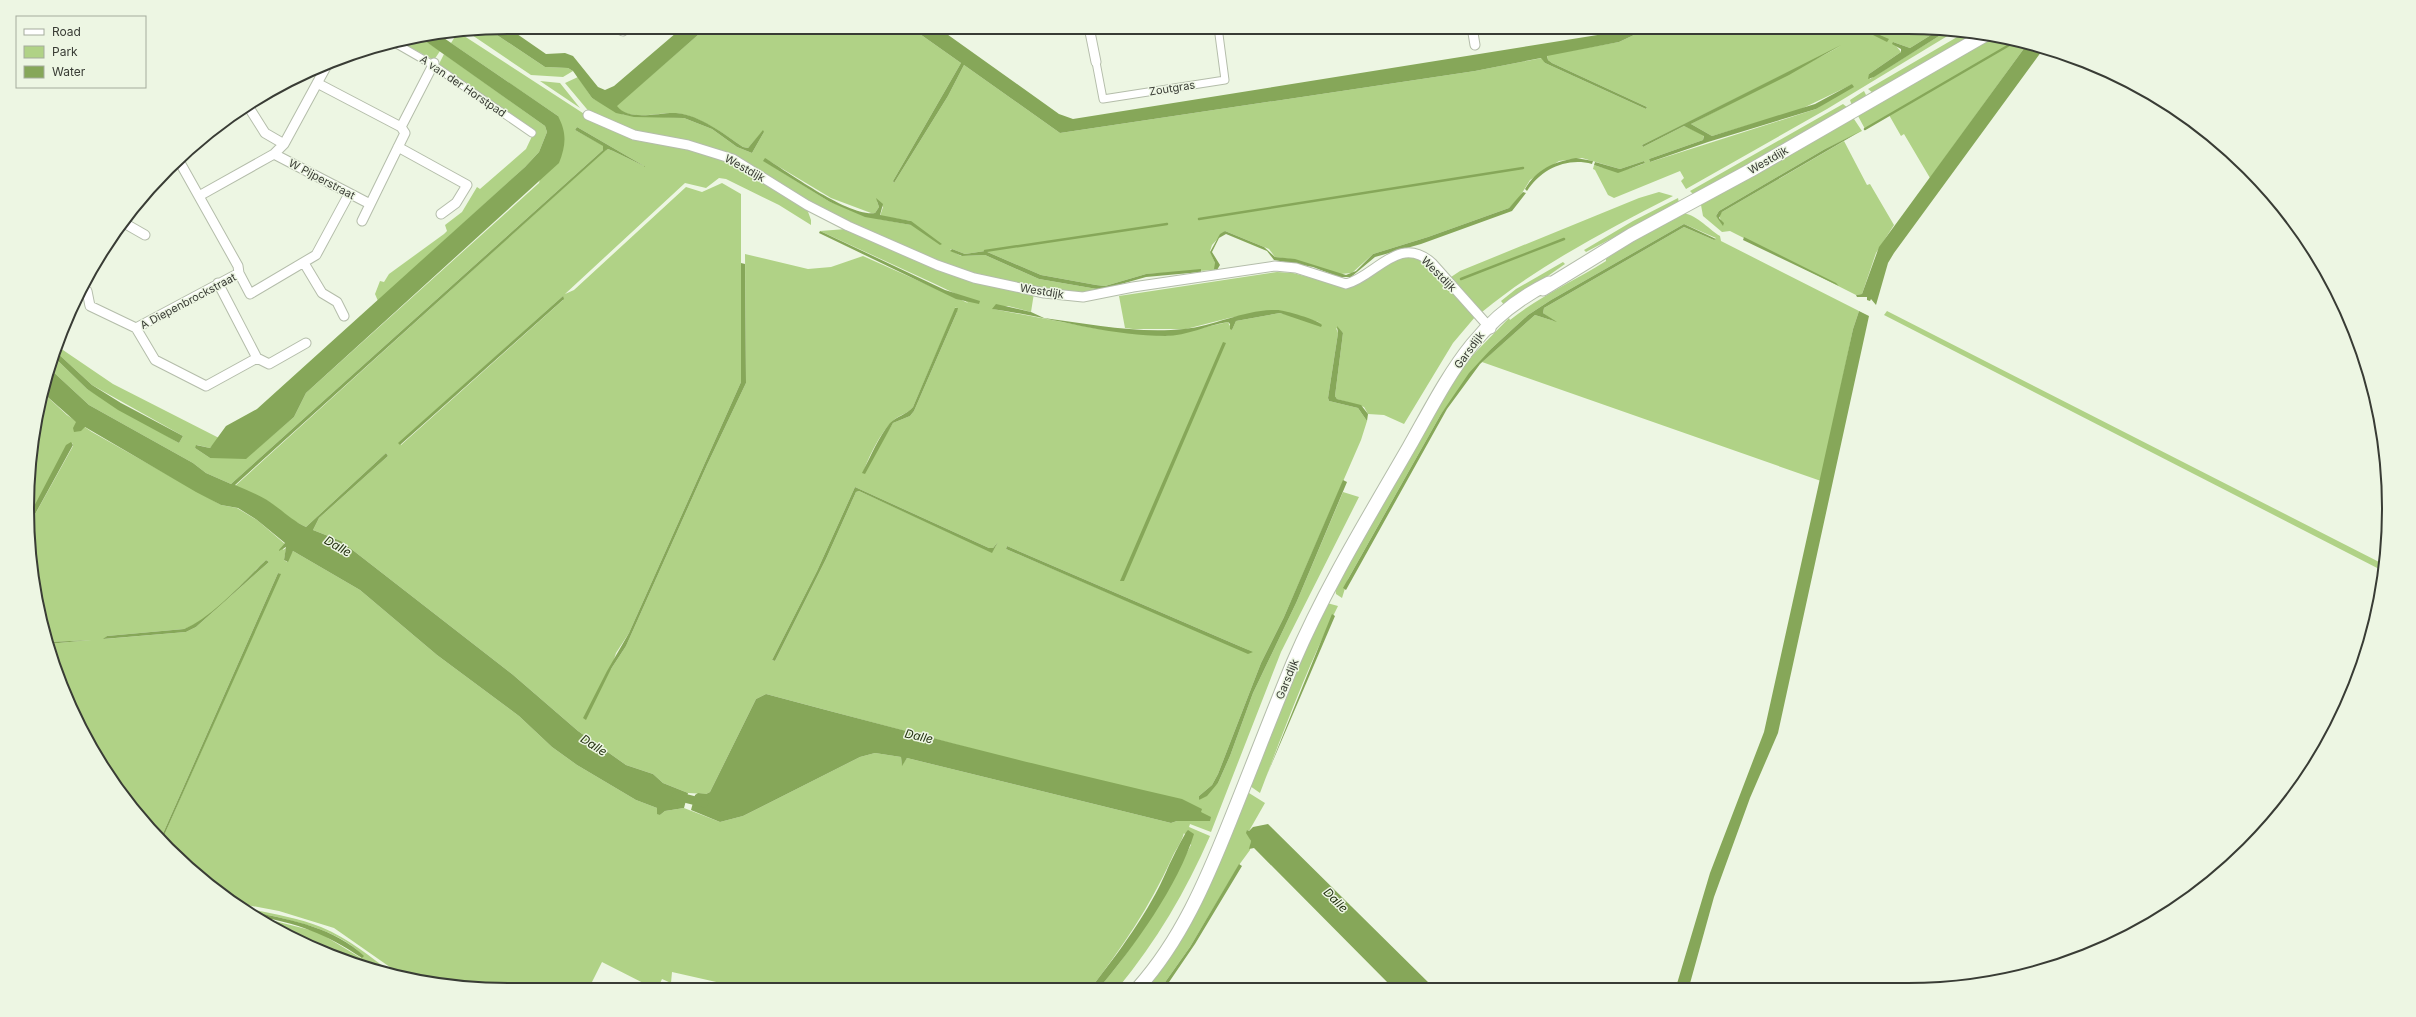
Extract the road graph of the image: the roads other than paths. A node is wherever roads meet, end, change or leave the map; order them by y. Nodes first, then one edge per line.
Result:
1 (1090, 34) edge
2 (1219, 34) edge
3 (1473, 34) edge
4 (1977, 39) edge
5 (401, 46) edge
6 (1475, 46) dead end
7 (1096, 62) joint
8 (434, 64) junction
9 (323, 72) edge
10 (316, 83) junction
11 (251, 110) edge
12 (588, 115) dead end
13 (401, 127) junction
14 (532, 133) dead end
15 (284, 144) junction
16 (398, 147) junction
17 (274, 154) junction
18 (182, 165) edge
19 (349, 194) junction
20 (199, 196) junction
21 (370, 204) junction
22 (441, 214) dead end
23 (362, 221) dead end
24 (128, 225) edge
25 (145, 235) dead end
26 (304, 263) junction
27 (239, 273) junction
28 (218, 283) junction
29 (87, 291) edge
30 (344, 316) dead end
31 (1489, 327) junction
32 (136, 328) junction
33 (306, 343) dead end
34 (257, 358) junction
35 (1142, 983) edge

1 - 7 street
2 - 7 street, Zoutgras
3 - 6 street
4 - 31 main road, Westdijk
5 - 8 street, A van der Horstpad
8 - 13 street
8 - 14 street, A van der Horstpad
9 - 10 street
10 - 13 street
10 - 15 street
11 - 15 street, W Pijperstraat
12 - 31 street, Westdijk
13 - 16 street
15 - 17 street
16 - 21 street
16 - 22 street
17 - 19 street, W Pijperstraat
17 - 20 street
18 - 20 street
19 - 21 street, W Pijperstraat
19 - 26 street, A Diepenbrockstraat
20 - 27 street
21 - 23 street
24 - 25 street
26 - 27 street, A Diepenbrockstraat
26 - 30 street
27 - 28 street, A Diepenbrockstraat
28 - 32 street, A Diepenbrockstraat
28 - 34 street
29 - 32 street
31 - 35 main road, Garsdijk
32 - 34 street
33 - 34 street

